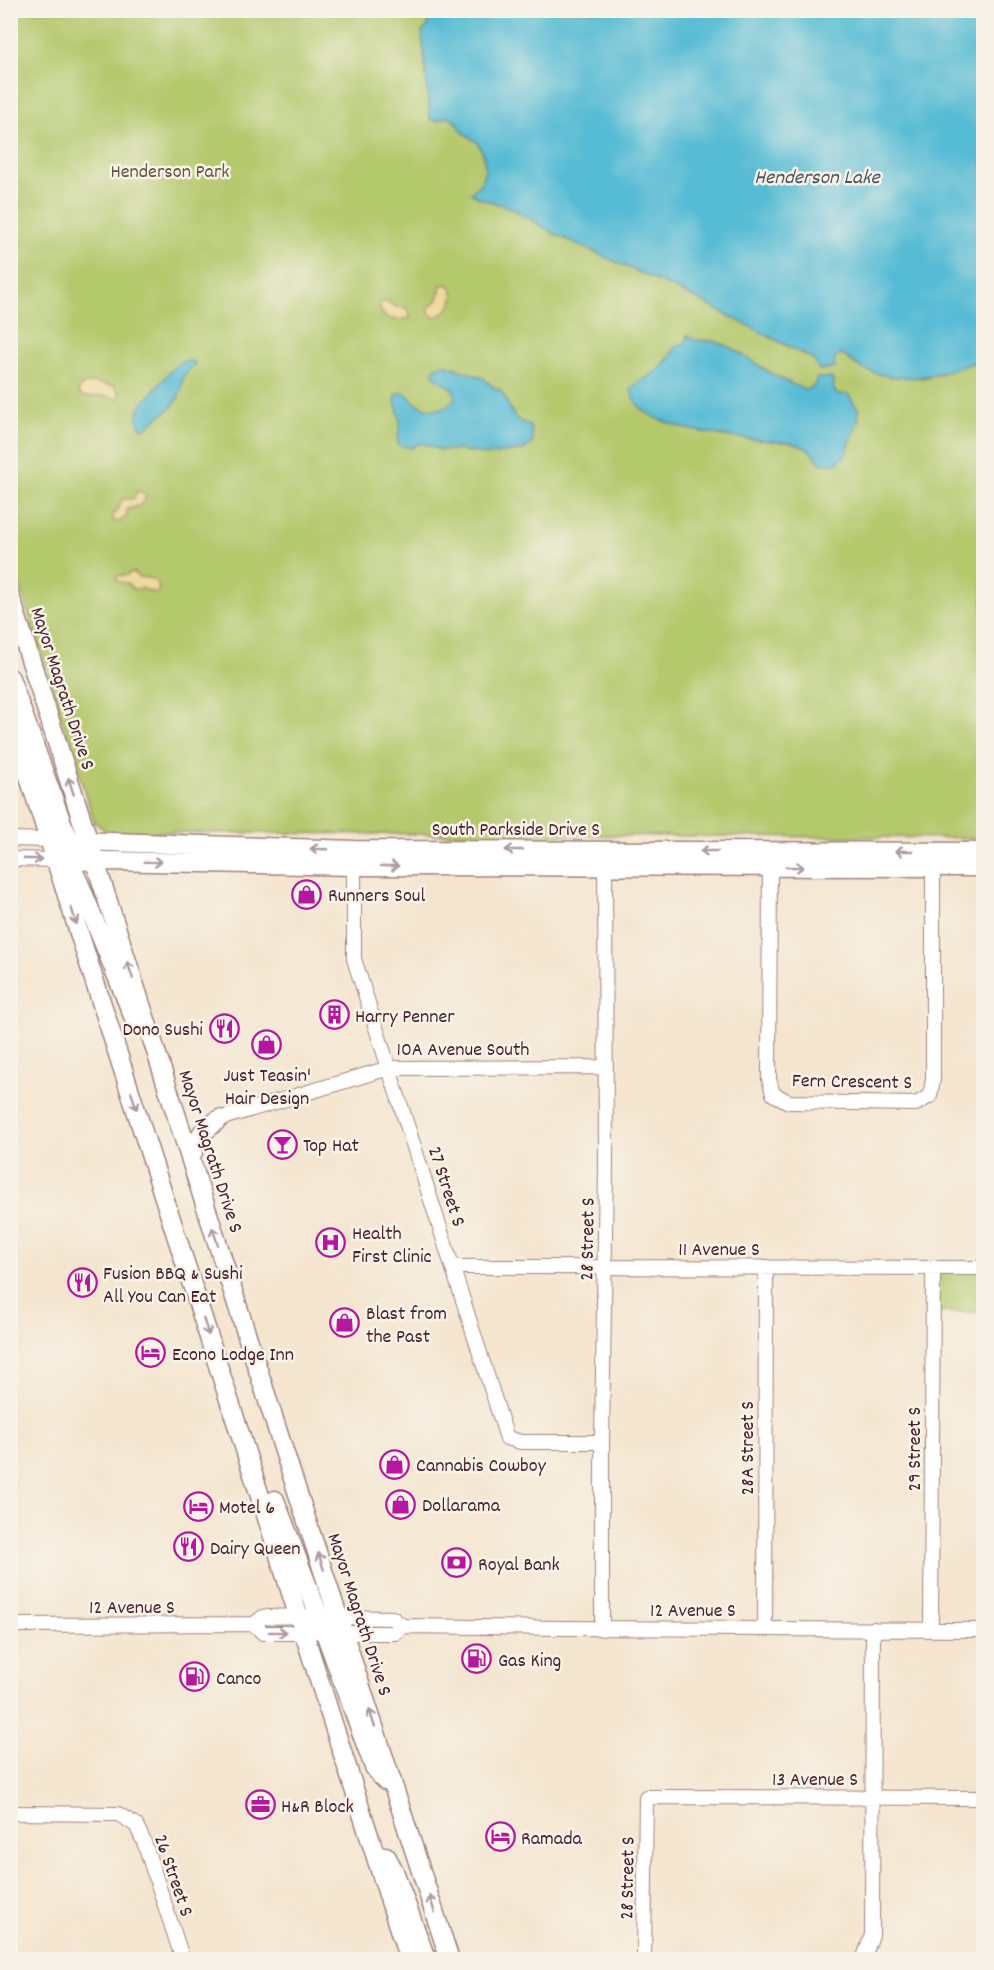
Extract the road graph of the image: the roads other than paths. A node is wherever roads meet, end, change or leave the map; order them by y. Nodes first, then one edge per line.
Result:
1 (10, 596) edge
2 (10, 678) edge
3 (10, 718) edge
4 (10, 839) edge
5 (49, 840) junction
6 (70, 841) junction
7 (89, 842) junction
8 (984, 852) edge
9 (354, 858) junction
10 (605, 858) junction
11 (10, 859) edge
12 (770, 859) junction
13 (933, 859) junction
14 (62, 860) junction
15 (95, 861) junction
16 (984, 867) edge
17 (157, 1052) junction
18 (606, 1067) junction
19 (389, 1068) junction
20 (176, 1110) junction
21 (219, 1119) junction
22 (190, 1158) junction
23 (454, 1267) junction
24 (766, 1267) junction
25 (605, 1268) junction
26 (933, 1268) junction
27 (984, 1268) edge
28 (228, 1394) junction
29 (602, 1442) junction
30 (302, 1624) junction
31 (10, 1625) edge
32 (322, 1625) junction
33 (342, 1625) junction
34 (602, 1629) junction
35 (765, 1629) junction
36 (873, 1629) junction
37 (931, 1629) junction
38 (984, 1630) edge
39 (396, 1796) junction
40 (646, 1797) joint
41 (873, 1798) junction
42 (984, 1798) edge
43 (361, 1810) junction
44 (10, 1813) edge
45 (183, 1959) edge
46 (409, 1959) edge
47 (429, 1959) edge
48 (450, 1959) edge
49 (644, 1959) edge
50 (863, 1959) edge

7 -> 1 main road, Mayor Magrath Drive S
2 - 6 main road
3 - 5 main road
4 - 5 street
5 - 6 main road, South Parkside Drive S
5 - 14 main road
6 - 7 main road, South Parkside Drive S
6 - 15 main road
9 -> 7 main road, South Parkside Drive S
7 - 15 main road, Mayor Magrath Drive S
8 - 13 main road, South Parkside Drive S
9 - 10 main road, South Parkside Drive S
15 -> 9 main road, South Parkside Drive S
9 - 19 street, 27 Street S
10 - 12 main road, South Parkside Drive S
10 - 18 street, 28 Street S
11 -> 14 street
12 - 13 main road, South Parkside Drive S
12 - 13 street, Fern Crescent S
13 - 16 main road, South Parkside Drive S
14 - 15 main road, South Parkside Drive S
14 - 17 main road
14 -> 28 main road
17 -> 15 main road, Mayor Magrath Drive S
17 - 20 main road, Mayor Magrath Drive S
18 - 19 street, 10A Avenue South
18 - 25 street, 28 Street S
19 - 21 street, 10A Avenue South
19 - 23 street, 27 Street S
20 - 21 main road
20 - 22 main road, Mayor Magrath Drive S
21 - 22 main road
33 -> 22 main road, Mayor Magrath Drive S
23 - 25 street, 11 Avenue S
23 - 29 street, 27 Street S
24 - 25 street, 11 Avenue S
24 - 26 street, 11 Avenue S
24 - 35 street, 28A Street S
25 - 29 street, 28 Street S
26 - 27 street, 11 Avenue S
26 - 37 street, 29 Street S
28 - 30 main road
28 - 32 main road
29 - 34 street, 28 Street S
30 - 31 street, 12 Avenue S
30 - 32 main road
30 - 43 main road
32 - 33 main road
32 - 39 main road
33 - 34 street, 12 Avenue S
39 -> 33 main road, Mayor Magrath Drive S
34 - 35 street, 12 Avenue S
35 - 36 street, 12 Avenue S
36 - 37 street, 12 Avenue S
36 - 41 street
37 - 38 street, 12 Avenue S
48 -> 39 main road, Mayor Magrath Drive S
40 - 41 street, 13 Avenue S
40 - 49 street, 28 Street S
41 - 42 street, 13 Avenue S
41 - 50 street
43 - 46 main road
43 - 47 main road
44 - 45 street, 26 Street S

